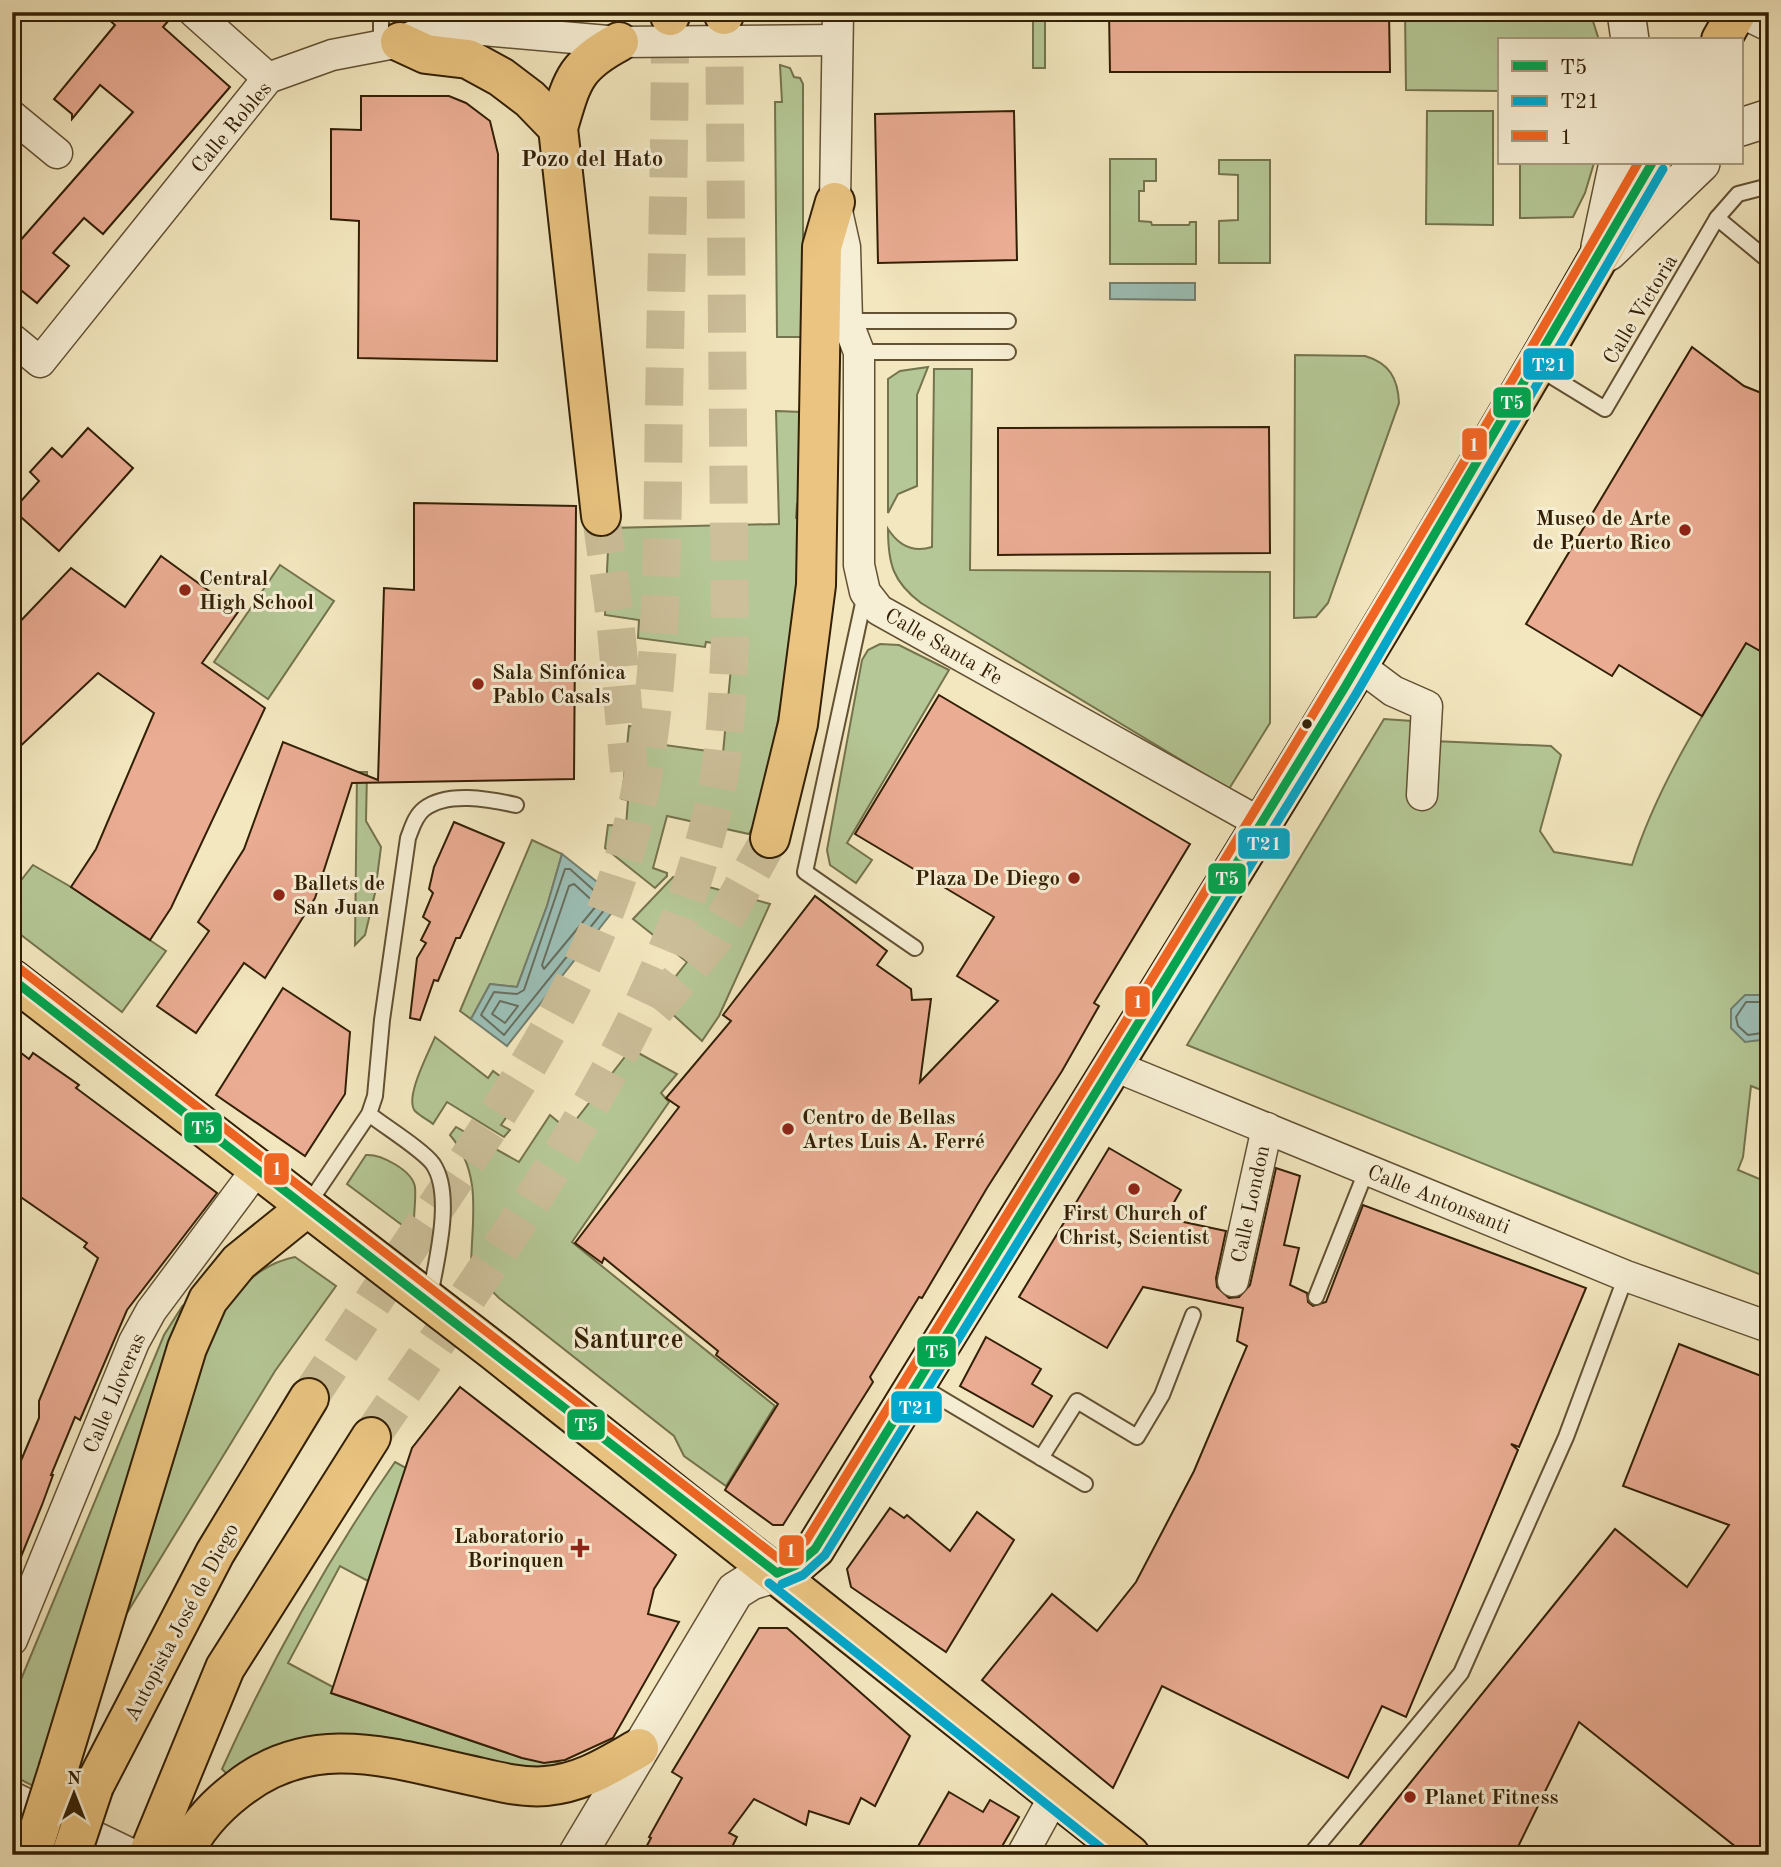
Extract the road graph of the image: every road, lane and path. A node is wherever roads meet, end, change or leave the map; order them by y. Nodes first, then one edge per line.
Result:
1 (194, 12) edge
2 (1626, 12) edge
3 (1739, 12) edge
4 (838, 26) edge
5 (1769, 26) edge
6 (387, 33) edge
7 (1630, 38) edge
8 (1722, 38) edge
9 (619, 42) junction
10 (268, 78) junction
11 (12, 116) edge
12 (1769, 118) edge
13 (1742, 127) edge
14 (558, 128) junction
15 (57, 153) dead end
16 (1618, 164) edge
17 (1651, 164) edge
18 (1700, 164) edge
19 (1769, 186) edge
20 (835, 202) junction
21 (1717, 218) junction
22 (1769, 261) edge
23 (1597, 262) junction
24 (847, 321) junction
25 (1008, 321) dead end
26 (12, 339) edge
27 (859, 352) junction
28 (1008, 352) dead end
29 (1536, 367) junction
30 (601, 516) tunnel mouth
31 (865, 593) junction
32 (1357, 664) junction
33 (1422, 795) dead end
34 (516, 805) dead end
35 (1264, 825) junction
36 (770, 838) tunnel mouth
37 (915, 948) dead end
38 (12, 979) edge
39 (1112, 1065) junction
40 (369, 1114) junction
41 (1267, 1128) junction
42 (257, 1169) junction
43 (1367, 1170) junction
44 (306, 1208) junction
45 (1626, 1276) junction
46 (1233, 1281) dead end
47 (1316, 1297) dead end
48 (429, 1301) junction
49 (1193, 1315) dead end
50 (1769, 1327) edge
51 (916, 1384) junction
52 (309, 1398) tunnel mouth
53 (371, 1437) tunnel mouth
54 (1041, 1458) junction
55 (1085, 1484) dead end
56 (777, 1573) junction
57 (12, 1640) edge
58 (639, 1748) junction
59 (1055, 1795) junction
60 (12, 1797) edge
61 (170, 1843) edge
62 (31, 1855) edge
63 (71, 1855) edge
64 (133, 1855) edge
65 (577, 1855) edge
66 (1022, 1855) edge
67 (1130, 1855) edge
68 (1310, 1855) edge

1 - 10 street
2 - 7 street
3 - 5 street
3 - 8 main road
4 - 9 street, Calle Robles
4 - 20 street, Calle Santa Fe
6 - 9 street, Calle Robles
6 - 10 street, Calle Robles
6 - 14 main road
9 - 14 main road
10 - 26 street, Calle Robles
11 - 15 street
12 - 13 street
14 - 30 main road
16 - 23 street
17 - 23 main road
18 - 23 street
19 - 21 lane
20 - 24 street, Calle Santa Fe
20 - 36 main road
21 - 22 lane
21 - 29 lane, Calle Victoria
23 - 29 main road
24 - 25 lane
24 - 27 street, Calle Santa Fe
27 - 28 lane
27 - 31 street, Calle Santa Fe
29 - 32 main road
31 - 35 street, Calle Santa Fe
31 - 37 lane
32 - 33 street
32 - 35 main road
34 - 40 lane
35 - 39 main road
38 - 42 main road
39 - 41 street, Calle Antonsanti
39 - 51 main road
40 - 44 lane
40 - 48 lane
41 - 43 street, Calle Antonsanti
41 - 46 street, Calle London
42 - 44 main road
42 - 57 street, Calle Lloveras
43 - 45 street, Calle Antonsanti
43 - 47 lane
44 - 48 main road
44 - 62 main road, bridge
45 - 50 street, Calle Antonsanti
45 - 68 lane
48 - 56 main road
49 - 54 lane
51 - 54 lane
51 - 56 main road
52 - 63 main road, Autopista José de Diego, bridge
53 - 61 main road
54 - 55 lane
56 - 58 street
56 - 59 main road
58 - 61 main road
58 - 65 street
59 - 66 street
59 - 67 main road
60 - 64 street

